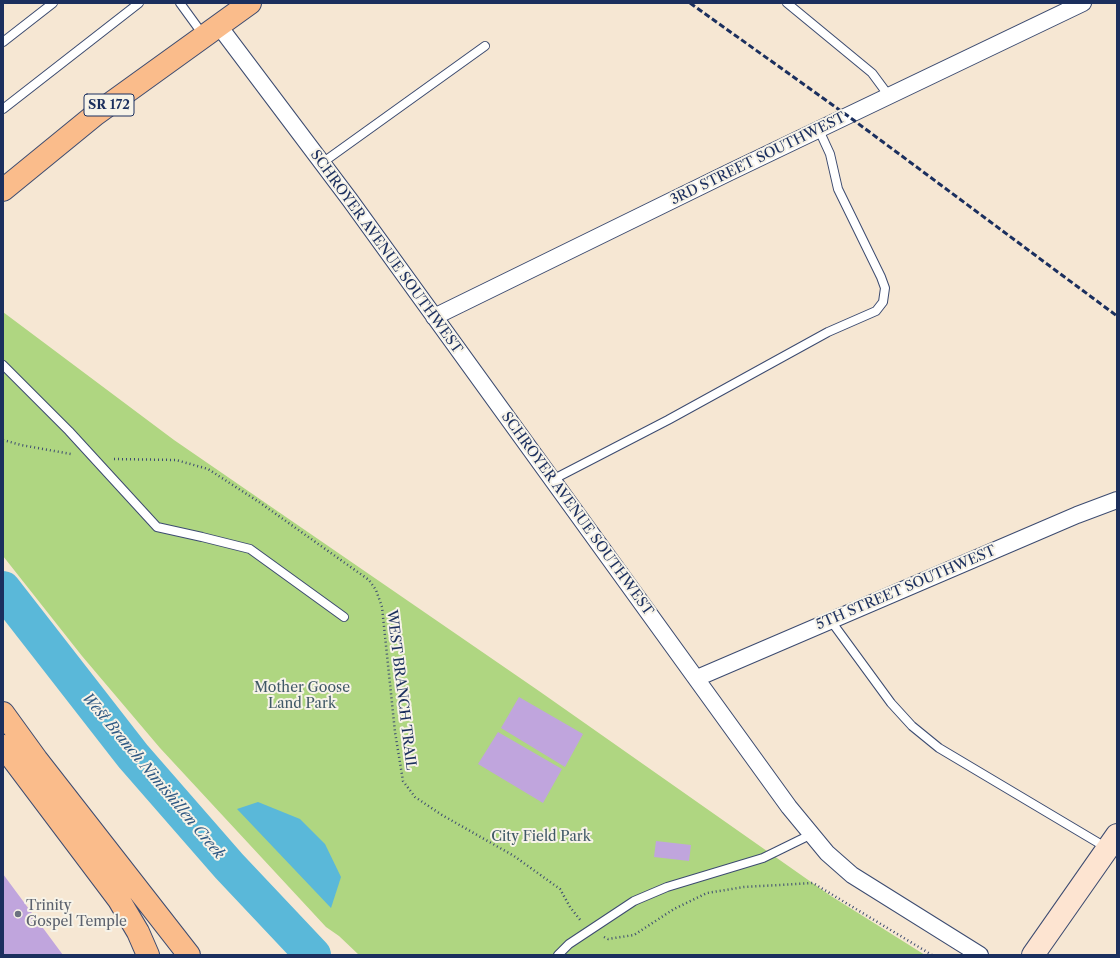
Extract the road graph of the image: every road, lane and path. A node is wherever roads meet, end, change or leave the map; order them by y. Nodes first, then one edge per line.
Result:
1 (52, 3) edge
2 (139, 3) edge
3 (180, 3) edge
4 (250, 3) edge
5 (787, 3) edge
6 (1083, 3) edge
7 (212, 31) junction
8 (3, 42) edge
9 (485, 46) dead end
10 (889, 96) junction
11 (3, 108) edge
12 (819, 130) junction
13 (322, 163) junction
14 (3, 190) edge
15 (434, 317) junction
16 (3, 365) edge
17 (3, 440) edge
18 (94, 458) junction
19 (552, 480) junction
20 (1117, 500) edge
21 (344, 617) dead end
22 (831, 621) junction
23 (697, 678) junction
24 (3, 713) edge
25 (3, 746) edge
26 (812, 834) junction
27 (1112, 842) edge
28 (589, 931) junction
29 (148, 955) edge
30 (189, 955) edge
31 (558, 955) edge
32 (932, 955) edge
33 (980, 955) edge
34 (1033, 955) edge

1 - 8 lane
2 - 11 lane
3 - 7 lane
4 - 7 main road, SR 172
5 - 10 lane
6 - 10 street, 3RD STREET SOUTHWEST
7 - 13 street, SCHROYER AVENUE SOUTHWEST
7 - 14 main road, SR 172
9 - 13 lane
10 - 12 street, 3RD STREET SOUTHWEST
12 - 15 street, 3RD STREET SOUTHWEST
12 - 19 lane
13 - 15 street, SCHROYER AVENUE SOUTHWEST
15 - 19 street, SCHROYER AVENUE SOUTHWEST
16 - 18 lane
17 - 18 path, WEST BRANCH TRAIL
18 - 21 lane
18 - 28 path, WEST BRANCH TRAIL
19 - 23 street, SCHROYER AVENUE SOUTHWEST
20 - 22 street, 5TH STREET SOUTHWEST
22 - 23 street, 5TH STREET SOUTHWEST
22 - 27 lane
23 - 26 street, SCHROYER AVENUE SOUTHWEST
24 - 30 main road
25 - 29 main road
26 - 28 lane
26 - 33 street, SCHROYER AVENUE SOUTHWEST
27 - 34 street
28 - 31 lane
28 - 32 path, WEST BRANCH TRAIL

